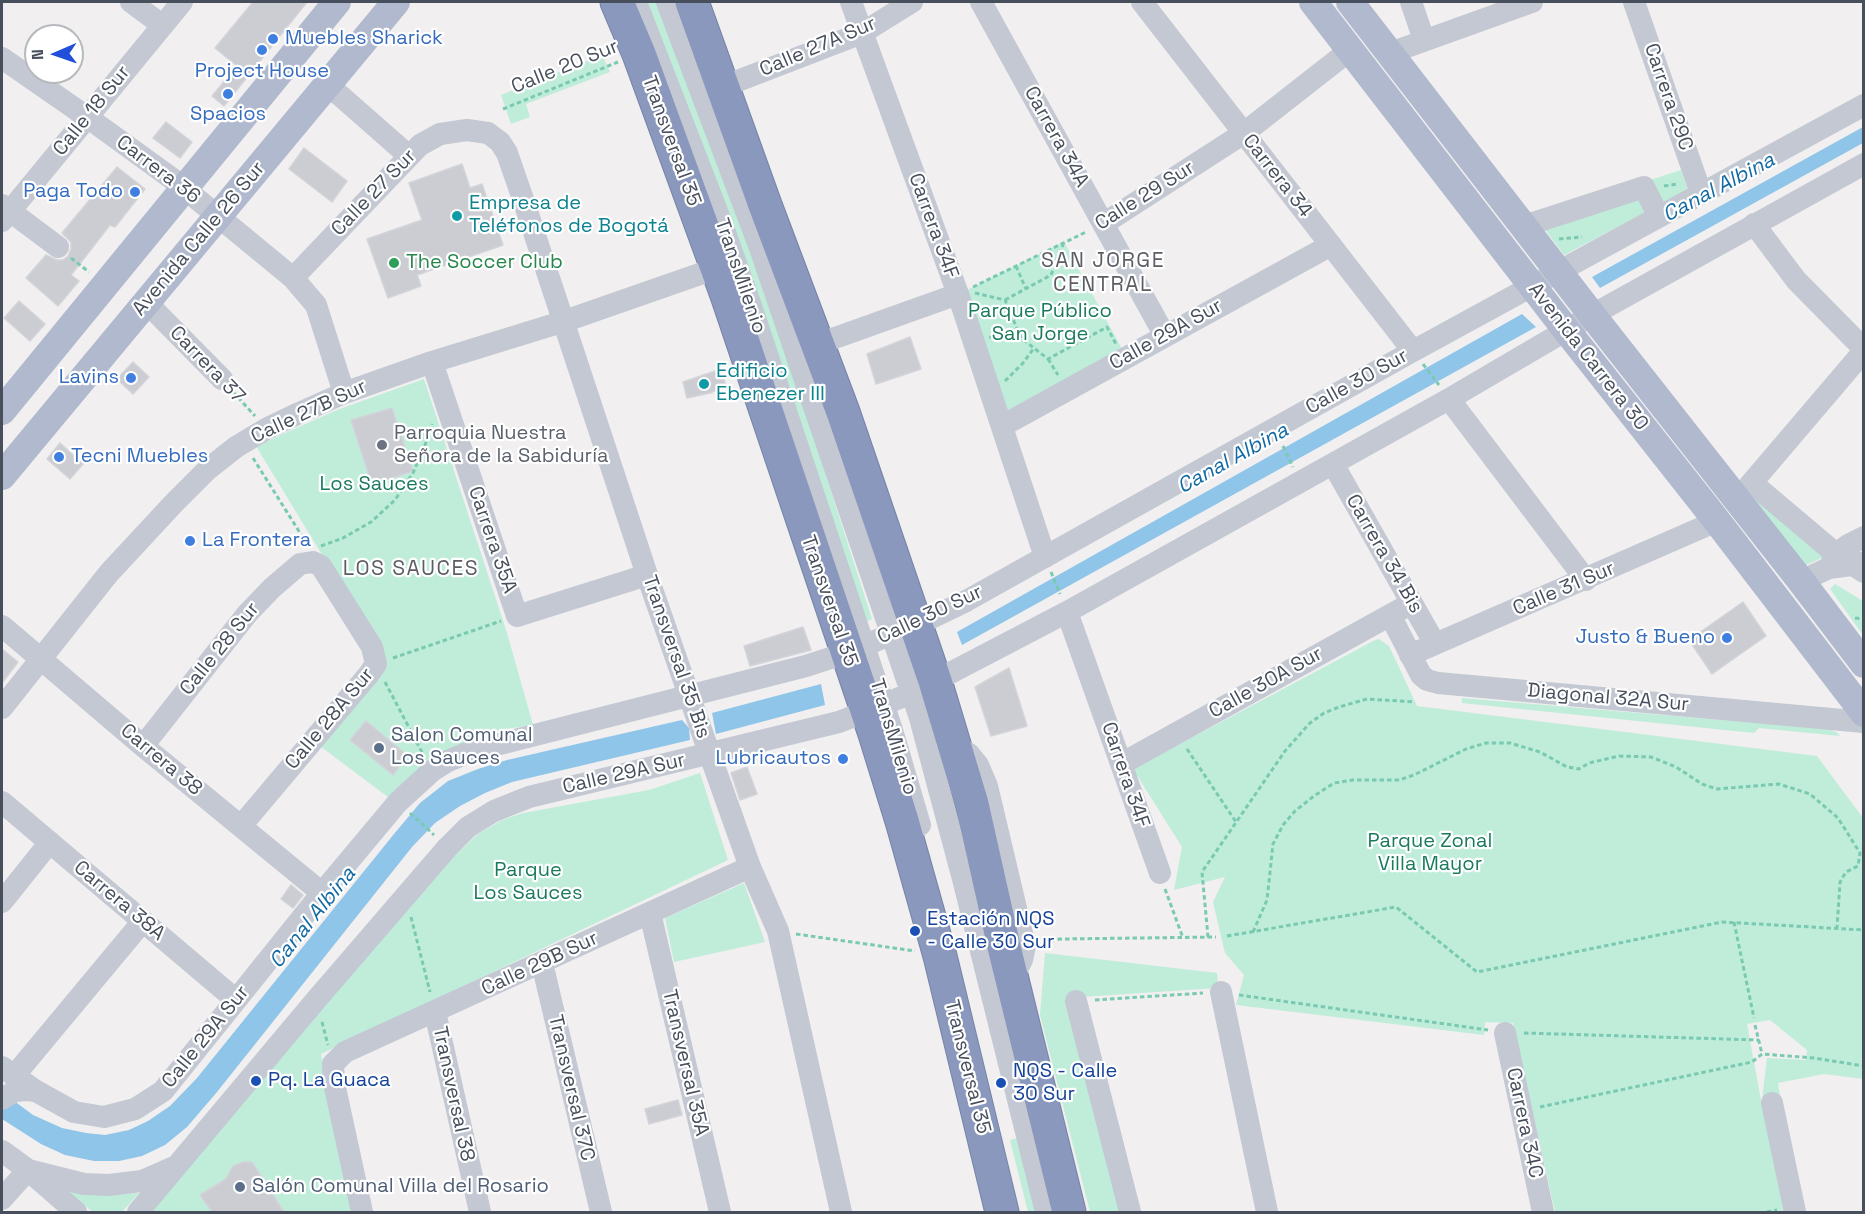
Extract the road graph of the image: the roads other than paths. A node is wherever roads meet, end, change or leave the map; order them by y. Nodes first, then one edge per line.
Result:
1 (131, 2) edge
2 (182, 2) edge
3 (337, 2) edge
4 (396, 2) edge
5 (609, 2) edge
6 (667, 2) edge
7 (692, 2) edge
8 (707, 2) edge
9 (851, 2) edge
10 (912, 2) edge
11 (981, 2) edge
12 (1142, 2) edge
13 (1312, 2) edge
14 (1350, 2) edge
15 (1411, 2) edge
16 (1532, 2) edge
17 (1634, 2) edge
18 (630, 21) edge
19 (162, 25) junction
20 (862, 33) junction
21 (1424, 40) junction
22 (1350, 50) junction
23 (710, 52) junction
24 (1390, 53) junction
25 (2, 58) edge
26 (327, 84) junction
27 (722, 87) junction
28 (1863, 105) edge
29 (87, 117) junction
30 (466, 130) joint
31 (1244, 133) junction
32 (409, 156) junction
33 (1863, 164) edge
34 (184, 188) junction
35 (1701, 193) junction
36 (4, 212) edge
37 (218, 215) junction
38 (1659, 217) junction
39 (1103, 224) junction
40 (1754, 224) junction
41 (1524, 226) junction
42 (1331, 245) junction
43 (58, 247) road end
44 (717, 268) junction
45 (1558, 271) junction
46 (293, 278) junction
47 (1532, 286) junction
48 (962, 292) junction
49 (146, 302) junction
50 (1592, 315) junction
51 (565, 321) junction
52 (1567, 331) junction
53 (1165, 336) junction
54 (818, 344) junction
55 (1863, 350) edge
56 (1417, 357) junction
57 (432, 362) junction
58 (222, 379) road end
59 (344, 393) junction
60 (1445, 394) junction
61 (2, 411) edge
62 (1002, 426) junction
63 (1333, 464) junction
64 (2, 476) edge
65 (1744, 491) junction
66 (1717, 522) junction
67 (1863, 537) edge
68 (1848, 564) edge
69 (1049, 566) junction
70 (647, 575) junction
71 (1586, 580) junction
72 (1801, 581) junction
73 (1064, 603) junction
74 (1412, 603) junction
75 (1390, 615) junction
76 (2, 626) edge
77 (903, 630) junction
78 (1436, 644) junction
79 (855, 649) junction
80 (1410, 655) junction
81 (41, 658) junction
82 (376, 664) joint
83 (1863, 664) edge
84 (923, 687) junction
85 (692, 703) junction
86 (2, 708) edge
87 (875, 708) junction
88 (1863, 713) edge
89 (1863, 722) edge
90 (143, 746) junction
91 (707, 746) junction
92 (1121, 764) junction
93 (2, 802) edge
94 (241, 826) junction
95 (50, 842) junction
96 (750, 867) junction
97 (1160, 873) road end
98 (322, 893) junction
99 (2, 902) edge
100 (650, 913) junction
101 (143, 921) junction
102 (542, 963) junction
103 (1221, 992) road end
104 (236, 1000) junction
105 (1076, 1001) road end
106 (435, 1011) junction
107 (1505, 1032) road end
108 (8, 1072) edge
109 (36, 1091) junction
110 (2, 1099) edge
111 (1772, 1103) dead end
112 (2, 1151) edge
113 (179, 1165) junction
114 (28, 1170) junction
115 (2, 1199) edge
116 (76, 1212) edge
117 (138, 1212) edge
118 (362, 1212) edge
119 (480, 1212) edge
120 (601, 1212) edge
121 (720, 1212) edge
122 (841, 1212) edge
123 (1002, 1212) edge
124 (1019, 1212) edge
125 (1046, 1212) edge
126 (1069, 1212) edge
127 (1130, 1212) edge
128 (1267, 1212) edge
129 (1538, 1212) edge
130 (1795, 1212) edge

1 - 19 street
2 - 19 street, Calle 18 Sur
3 - 34 main road
4 - 26 main road, Avenida Calle 26 Sur
5 - 18 highway, Transversal 35
6 - 77 street, TransMilenio
7 - 23 highway
8 - 23 highway
9 - 20 street, Carrera 34F
10 - 20 street, Calle 27A Sur
11 - 39 street, Carrera 34A
12 - 31 street, Carrera 34
13 - 22 main road, Avenida Carrera 30
14 - 24 main road, Avenida Carrera 30
15 - 21 street
16 - 21 street
17 - 35 street, Carrera 29C
18 - 44 highway, Transversal 35
18 - 79 street, TransMilenio
19 - 29 street, Calle 18 Sur
20 - 27 street, Calle 27A Sur
20 - 48 street, Carrera 34F
21 - 24 street
22 - 31 street, Calle 29 Sur
22 - 47 main road, Avenida Carrera 30
23 - 27 highway
24 - 41 main road, Avenida Carrera 30
25 - 29 street, Carrera 36
26 - 32 street
26 - 37 main road, Avenida Calle 26 Sur
27 - 54 highway
28 - 35 street, Calle 30 Sur
29 - 34 street, Carrera 36
29 - 36 street, Calle 18 Sur
30 - 32 street, Calle 27 Sur
30 - 51 street, Transversal 35 Bis
31 - 39 street, Calle 29 Sur
31 - 42 street, Carrera 34
32 - 46 street, Calle 27 Sur
33 - 40 street
34 - 37 street, Carrera 36
34 - 61 main road
35 - 38 street, Calle 30 Sur
36 - 43 street
37 - 46 street, Carrera 36
37 - 49 main road, Avenida Calle 26 Sur
38 - 41 street
38 - 45 street, Calle 30 Sur
39 - 53 street, Carrera 34A
40 - 50 street
40 - 55 street
41 - 45 main road, Avenida Carrera 30
42 - 53 street, Calle 29A Sur
42 - 56 street, Carrera 34
44 - 51 street, Calle 27B Sur
44 - 79 highway, Transversal 35
45 - 47 street, Calle 30 Sur
45 - 50 main road, Avenida Carrera 30
46 - 59 street, Carrera 36
47 - 52 main road, Avenida Carrera 30
47 - 56 street, Calle 30 Sur
48 - 54 street
48 - 62 street, Carrera 34F
49 - 58 street, Carrera 37
49 - 64 main road, Avenida Calle 26 Sur
50 - 52 street
50 - 65 main road, Avenida Carrera 30
51 - 57 street, Calle 27B Sur
51 - 70 street, Transversal 35 Bis
52 - 60 street
52 - 66 main road, Avenida Carrera 30
53 - 62 street, Calle 29A Sur
54 - 77 highway
55 - 65 street
56 - 69 street, Calle 30 Sur
57 - 59 street, Calle 27B Sur
57 - 70 street, Carrera 35A
59 - 81 street, Calle 27B Sur
60 - 63 street
60 - 71 street
62 - 69 street, Carrera 34F
63 - 73 street
63 - 74 street, Carrera 34 Bis
65 - 68 street
65 - 72 main road, Avenida Carrera 30
66 - 71 street, Calle 31 Sur
66 - 88 main road, Avenida Carrera 30
67 - 68 street
68 - 72 street
69 - 77 street, Calle 30 Sur
70 - 85 street, Transversal 35 Bis
71 - 78 street, Calle 31 Sur
72 - 83 main road, Avenida Carrera 30
73 - 84 street
73 - 92 street, Carrera 34F
74 - 75 street, Calle 30A Sur
74 - 78 street, Carrera 34 Bis
75 - 80 street, Diagonal 32A Sur
75 - 92 street, Calle 30A Sur
76 - 81 street, Carrera 38
77 - 79 street, Calle 30 Sur
77 - 84 highway
78 - 80 street, Calle 31 Sur
79 - 85 street, Calle 29A Sur
79 - 87 highway, Transversal 35
80 - 89 street, Diagonal 32A Sur
81 - 86 street, Calle 27B Sur
81 - 90 street, Carrera 38
82 - 90 street, Calle 28 Sur
82 - 94 street, Calle 28A Sur
84 - 87 street
84 - 125 street, TransMilenio
84 - 126 highway
85 - 91 street, Transversal 35 Bis
85 - 98 street, Calle 29A Sur
87 - 91 street, Calle 29A Sur
87 - 123 highway, Transversal 35
87 - 124 street, TransMilenio
90 - 94 street, Carrera 38
91 - 96 street, Transversal 35 Bis
91 - 113 street, Calle 29A Sur
92 - 97 street, Carrera 34F
93 - 95 street, Carrera 38A
94 - 98 street, Carrera 38
95 - 99 street
95 - 101 street, Carrera 38A
96 - 100 street, Calle 29B Sur
96 - 122 street, Transversal 35 Bis
98 - 104 street, Calle 29A Sur
100 - 102 street, Calle 29B Sur
100 - 121 street, Transversal 35A
101 - 104 street, Carrera 38A
101 - 108 street
102 - 106 street, Calle 29B Sur
102 - 120 street, Transversal 37C
103 - 128 street
104 - 109 street, Calle 29A Sur
105 - 127 street
106 - 118 street, Calle 29B Sur
106 - 119 street, Transversal 38
107 - 129 street, Carrera 34C
108 - 109 street
109 - 110 street
111 - 130 street
112 - 114 street
113 - 114 street, Calle 29A Sur
113 - 117 street, Calle 29A Sur
114 - 115 street
114 - 116 street

